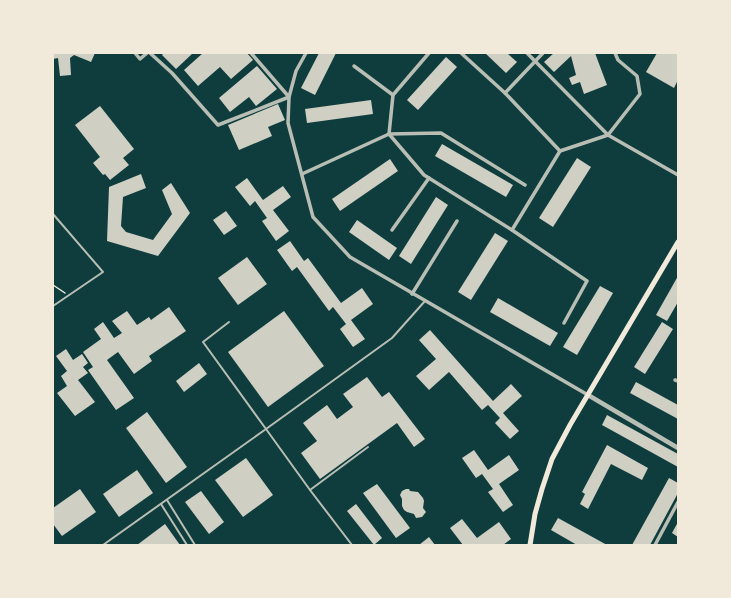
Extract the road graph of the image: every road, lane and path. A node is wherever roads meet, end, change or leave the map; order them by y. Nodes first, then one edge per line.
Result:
1 (135, 53) edge
2 (148, 53) edge
3 (251, 53) edge
4 (306, 53) edge
5 (429, 53) edge
6 (461, 53) edge
7 (527, 53) edge
8 (543, 53) edge
9 (615, 53) edge
10 (535, 61) junction
11 (354, 66) dead end
12 (505, 93) junction
13 (393, 95) junction
14 (289, 97) junction
15 (389, 134) junction
16 (608, 135) junction
17 (560, 151) junction
18 (302, 174) junction
19 (678, 175) edge
20 (429, 178) junction
21 (525, 185) dead end
22 (53, 214) edge
23 (457, 221) dead end
24 (392, 230) dead end
25 (512, 230) junction
26 (678, 242) edge
27 (53, 285) edge
28 (412, 294) junction
29 (69, 295) junction
30 (425, 301) junction
31 (53, 306) edge
32 (229, 322) dead end
33 (564, 323) dead end
34 (588, 395) junction
35 (266, 429) junction
36 (368, 447) dead end
37 (678, 448) edge
38 (310, 490) junction
39 (166, 500) junction
40 (678, 502) edge
41 (161, 504) junction
42 (103, 545) edge
43 (186, 545) edge
44 (195, 545) edge
45 (352, 545) edge
46 (530, 545) edge
47 (655, 545) edge

1 - 2 street
2 - 14 street
3 - 14 street
4 - 14 street
5 - 13 street
6 - 12 street
7 - 10 street
8 - 10 street
9 - 16 street
10 - 12 street
10 - 16 street
11 - 13 street
12 - 17 street
13 - 15 street
14 - 18 street
15 - 18 street
15 - 20 street
15 - 21 street
16 - 17 street
16 - 19 street
17 - 25 street
18 - 28 street
20 - 24 street
20 - 25 street
22 - 29 lane
23 - 28 street
25 - 33 street
26 - 34 main road
27 - 29 path
28 - 30 street
29 - 31 lane
30 - 34 street
30 - 35 lane
32 - 35 lane
34 - 37 street
34 - 46 main road
35 - 38 lane
35 - 39 lane
36 - 38 lane
38 - 45 lane
39 - 41 lane
39 - 44 lane
40 - 47 street
41 - 42 lane
41 - 43 lane

